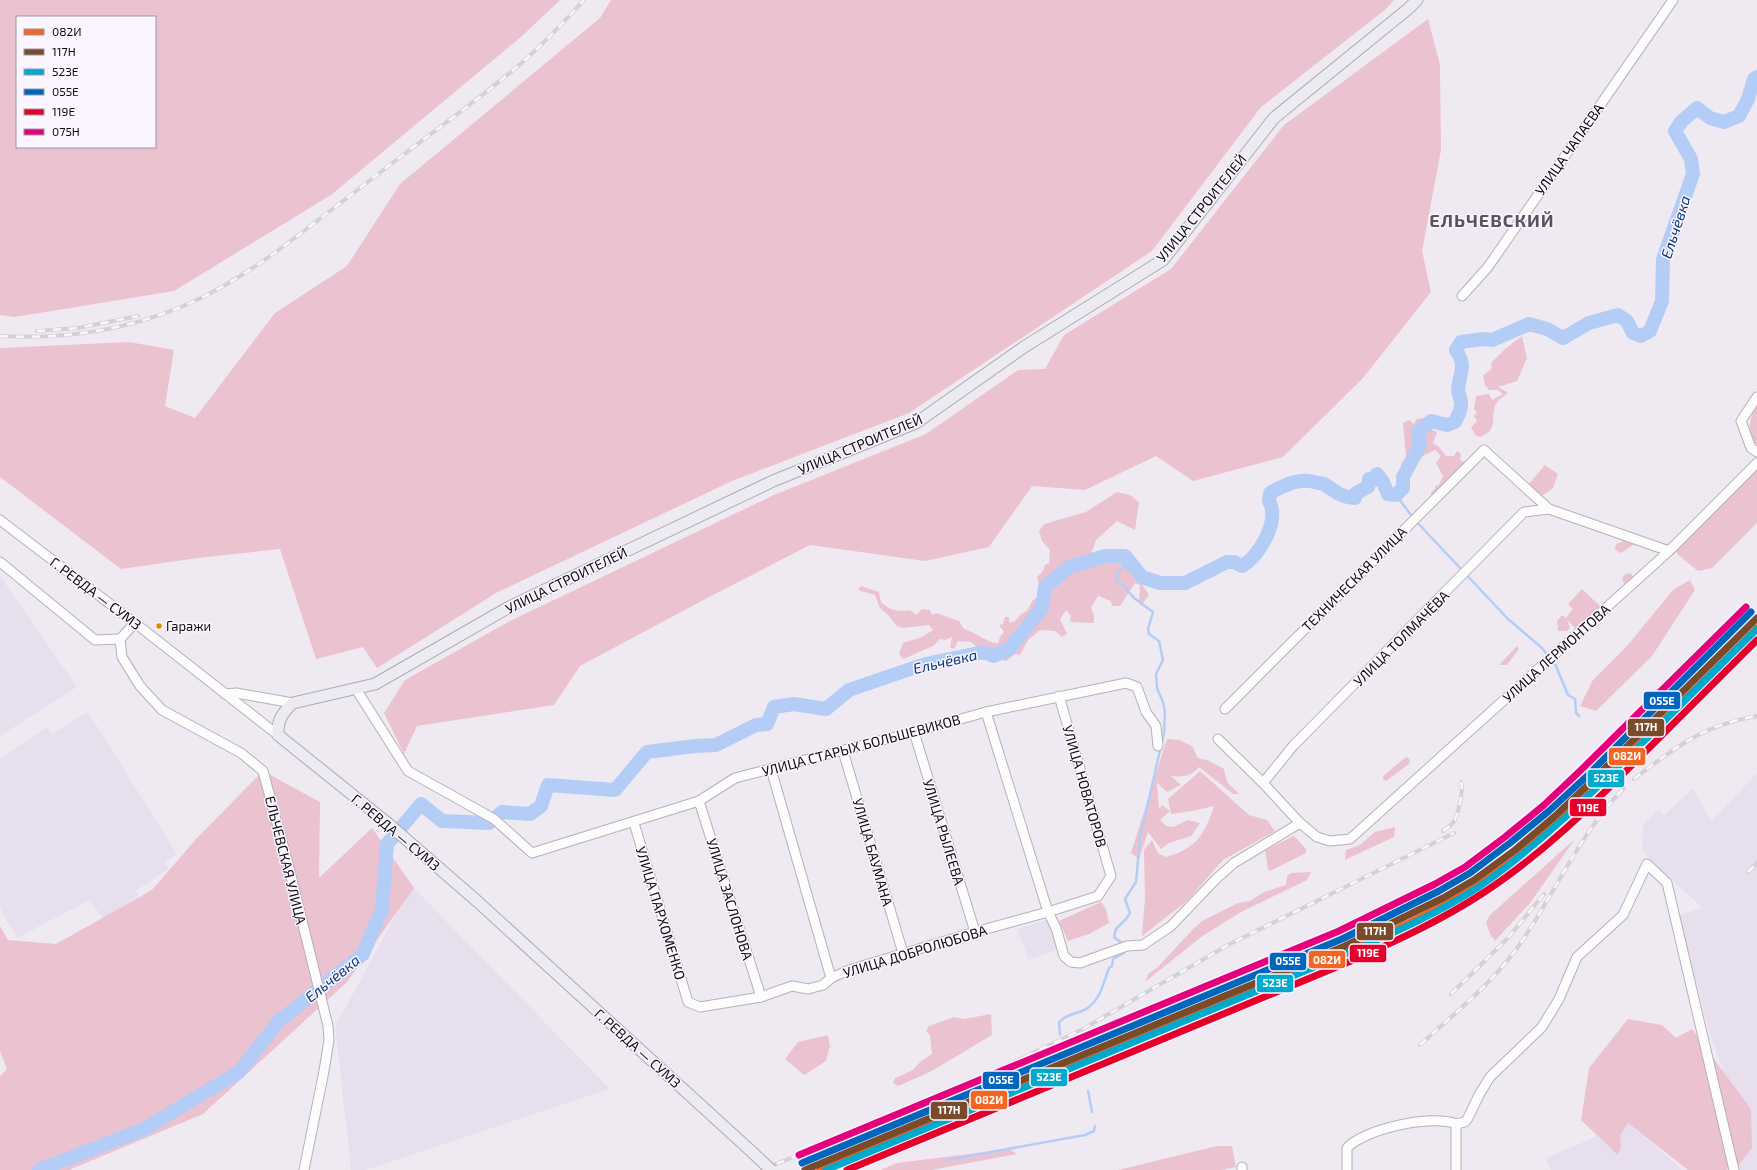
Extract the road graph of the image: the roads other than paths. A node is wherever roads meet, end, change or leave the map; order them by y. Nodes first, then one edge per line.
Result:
1 (1417, 0) edge
2 (1673, 0) edge
3 (1462, 296) dead end
4 (1757, 397) edge
5 (1757, 452) edge
6 (1757, 463) edge
7 (1549, 509) junction
8 (0, 520) edge
9 (1669, 550) junction
10 (0, 562) edge
11 (135, 623) junction
12 (120, 639) junction
13 (356, 689) junction
14 (225, 694) junction
15 (1059, 696) junction
16 (294, 704) junction
17 (1225, 708) dead end
18 (986, 712) junction
19 (914, 732) junction
20 (278, 735) junction
21 (1218, 739) dead end
22 (1158, 746) dead end
23 (843, 751) junction
24 (771, 769) junction
25 (1263, 783) junction
26 (699, 801) junction
27 (634, 823) junction
28 (1300, 823) junction
29 (1111, 876) joint
30 (1048, 912) junction
31 (974, 932) junction
32 (903, 953) junction
33 (831, 978) junction
34 (761, 997) junction
35 (688, 1002) joint
36 (1456, 1124) junction
37 (304, 1170) edge
38 (771, 1170) edge
39 (1347, 1170) edge
40 (1456, 1170) edge
41 (1734, 1170) edge

1 - 13 main road, УЛИЦА СТРОИТЕЛЕЙ
2 - 3 street, УЛИЦА ЧАПАЕВА
4 - 5 street
6 - 9 street, УЛИЦА ЛЕРМОНТОВА
7 - 9 street
7 - 17 street, ТЕХНИЧЕСКАЯ УЛИЦА
7 - 25 street, УЛИЦА ТОЛМАЧЁВА
8 - 11 street, Г. РЕВДА — СУМЗ
9 - 28 street, УЛИЦА ЛЕРМОНТОВА
10 - 12 street
11 - 12 street
11 - 14 street, Г. РЕВДА — СУМЗ
12 - 37 street, ЕЛЬЧЕВСКАЯ УЛИЦА
13 - 16 main road, УЛИЦА СТРОИТЕЛЕЙ
13 - 27 street, УЛИЦА СТАРЫХ БОЛЬШЕВИКОВ
14 - 16 street, УЛИЦА СТРОИТЕЛЕЙ
14 - 20 street, Г. РЕВДА — СУМЗ
15 - 18 street, УЛИЦА СТАРЫХ БОЛЬШЕВИКОВ
15 - 22 street, УЛИЦА СТАРЫХ БОЛЬШЕВИКОВ
15 - 29 street, УЛИЦА НОВАТОРОВ
16 - 20 main road
18 - 19 street, УЛИЦА СТАРЫХ БОЛЬШЕВИКОВ
18 - 30 street
19 - 23 street, УЛИЦА СТАРЫХ БОЛЬШЕВИКОВ
19 - 31 street, УЛИЦА РЫЛЕЕВА
20 - 38 main road, Г. РЕВДА — СУМЗ, bridge
21 - 25 street
23 - 24 street, УЛИЦА СТАРЫХ БОЛЬШЕВИКОВ
23 - 32 street, УЛИЦА БАУМАНА
24 - 26 street, УЛИЦА СТАРЫХ БОЛЬШЕВИКОВ
24 - 33 street
25 - 28 street
26 - 27 street, УЛИЦА СТАРЫХ БОЛЬШЕВИКОВ
26 - 34 street, УЛИЦА ЗАСЛОНОВА
27 - 35 street, УЛИЦА ПАРХОМЕНКО
28 - 30 street
29 - 30 street, УЛИЦА ДОБРОЛЮБОВА
30 - 31 street, УЛИЦА ДОБРОЛЮБОВА
31 - 32 street, УЛИЦА ДОБРОЛЮБОВА
32 - 33 street, УЛИЦА ДОБРОЛЮБОВА
33 - 34 street, УЛИЦА ДОБРОЛЮБОВА
34 - 35 street, УЛИЦА ДОБРОЛЮБОВА
36 - 39 street
36 - 40 street
36 - 41 street

